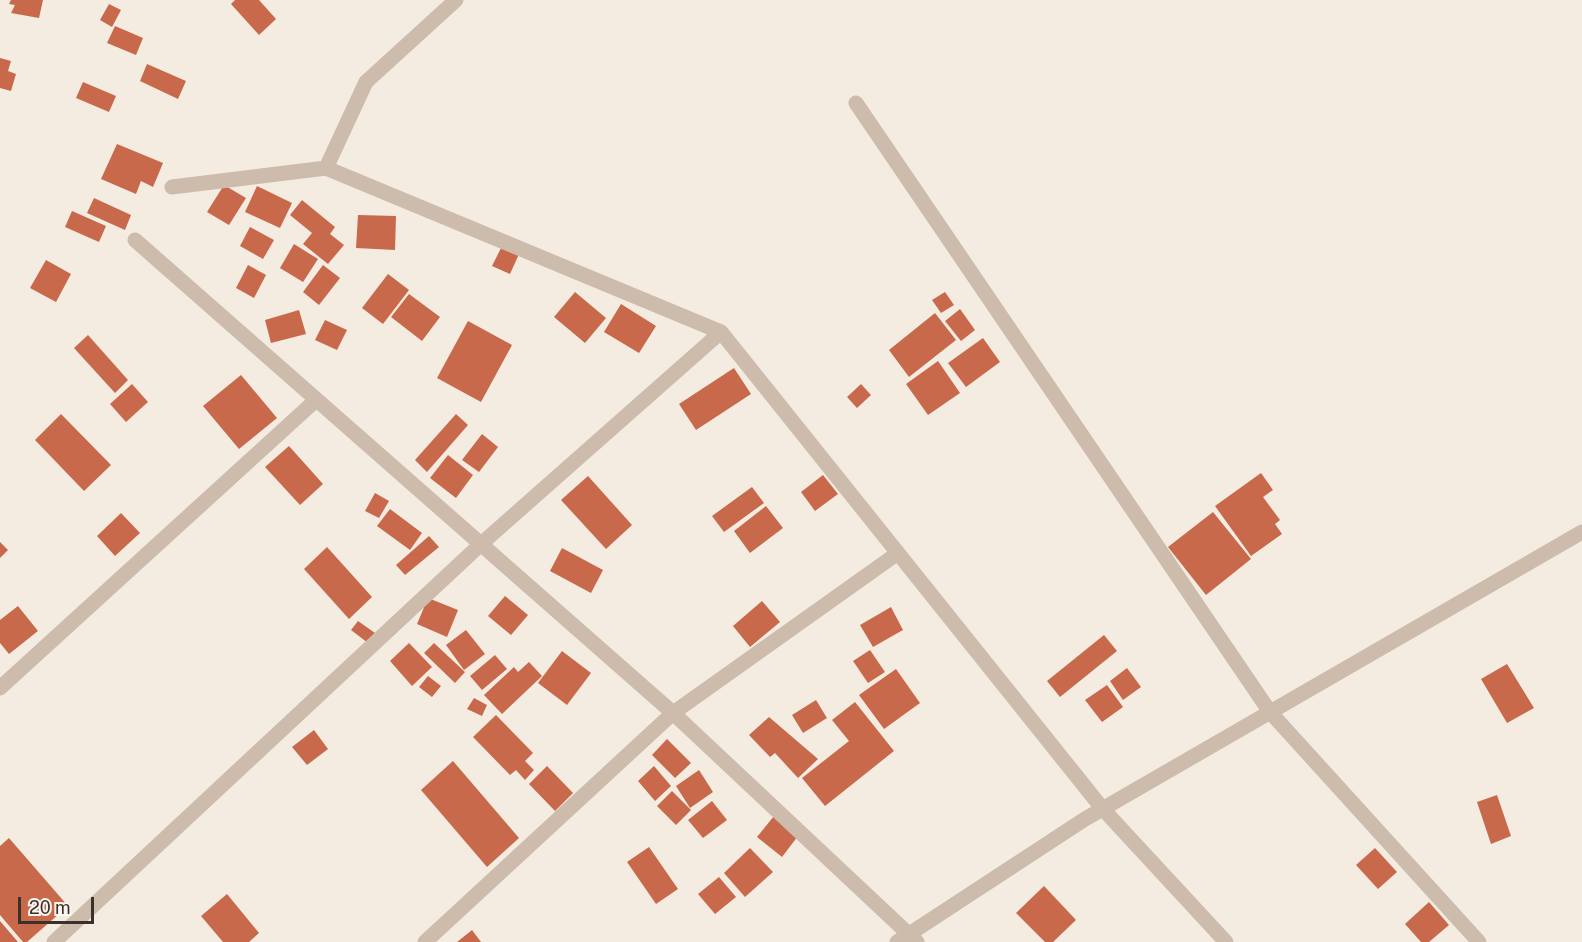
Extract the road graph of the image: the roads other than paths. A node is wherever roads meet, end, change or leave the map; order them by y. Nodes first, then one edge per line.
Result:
1 (456, 0) edge
2 (856, 104) dead end
3 (326, 168) junction
4 (171, 187) dead end
5 (135, 240) dead end
6 (721, 332) junction
7 (316, 400) junction
8 (1582, 532) edge
9 (481, 544) junction
10 (898, 554) junction
11 (0, 688) edge
12 (1270, 712) junction
13 (673, 713) junction
14 (1102, 808) junction
15 (908, 939) edge
16 (54, 942) edge
17 (425, 942) edge
18 (1226, 942) edge
19 (1479, 942) edge

1 - 3 street
2 - 12 street
3 - 4 street
3 - 6 street
5 - 7 street
6 - 9 street
6 - 10 street
7 - 9 street
7 - 11 street
8 - 12 street
9 - 13 street
9 - 16 street
10 - 13 street
10 - 14 street
12 - 14 street
12 - 19 street
13 - 15 street
13 - 17 street
14 - 15 street
14 - 18 street

